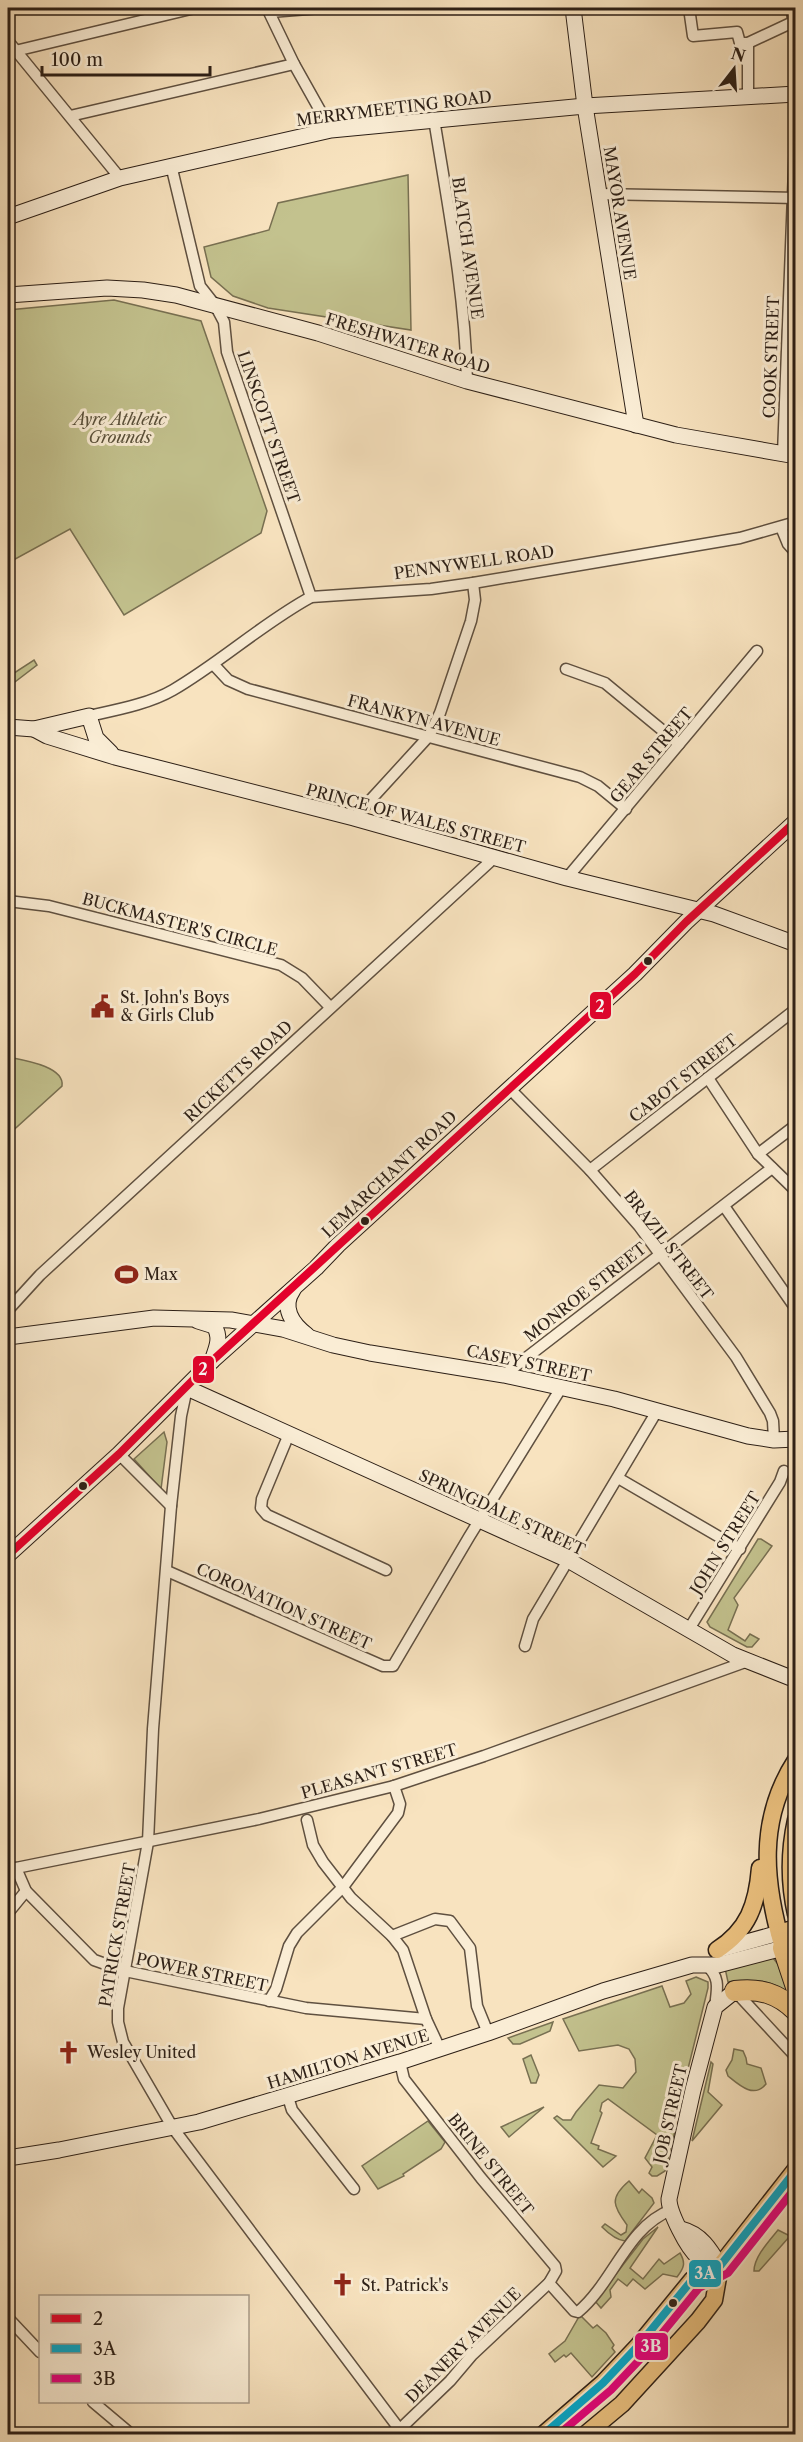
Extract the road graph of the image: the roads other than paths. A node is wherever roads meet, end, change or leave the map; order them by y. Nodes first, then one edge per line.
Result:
1 (195, 8) edge
2 (321, 8) edge
3 (573, 8) edge
4 (688, 8) edge
5 (792, 8) edge
6 (268, 10) edge
7 (8, 41) edge
8 (748, 43) junction
9 (11, 53) edge
10 (294, 64) junction
11 (795, 94) edge
12 (748, 96) junction
13 (585, 106) junction
14 (70, 116) junction
15 (795, 117) edge
16 (434, 120) junction
17 (331, 130) junction
18 (171, 165) junction
19 (120, 178) junction
20 (599, 194) junction
21 (793, 198) edge
22 (8, 217) edge
23 (8, 295) edge
24 (215, 305) junction
25 (467, 381) junction
26 (636, 425) junction
27 (789, 455) edge
28 (795, 522) edge
29 (780, 527) junction
30 (795, 553) edge
31 (473, 583) junction
32 (311, 597) junction
33 (757, 651) dead end
34 (214, 665) junction
35 (566, 669) dead end
36 (89, 716) junction
37 (9, 725) edge
38 (34, 729) junction
39 (429, 736) junction
40 (679, 744) junction
41 (124, 759) junction
42 (626, 808) junction
43 (354, 818) junction
44 (795, 821) edge
45 (494, 858) junction
46 (567, 878) junction
47 (8, 901) edge
48 (699, 910) junction
49 (795, 944) edge
50 (330, 1007) junction
51 (795, 1009) edge
52 (708, 1078) junction
53 (509, 1088) junction
54 (795, 1125) edge
55 (758, 1154) junction
56 (772, 1168) junction
57 (590, 1170) junction
58 (795, 1191) edge
59 (724, 1206) junction
60 (659, 1253) junction
61 (293, 1289) junction
62 (795, 1309) edge
63 (8, 1310) edge
64 (195, 1318) junction
65 (253, 1324) junction
66 (307, 1335) junction
67 (8, 1337) edge
68 (212, 1361) junction
69 (504, 1375) junction
70 (187, 1388) junction
71 (561, 1388) junction
72 (657, 1411) junction
73 (289, 1434) junction
74 (795, 1439) edge
75 (774, 1440) junction
76 (119, 1454) junction
77 (784, 1471) dead end
78 (618, 1478) junction
79 (171, 1506) junction
80 (479, 1521) junction
81 (740, 1549) junction
82 (8, 1555) edge
83 (568, 1560) junction
84 (376, 1564) junction
85 (386, 1570) dead end
86 (167, 1571) junction
87 (370, 1576) dead end
88 (689, 1629) junction
89 (525, 1646) dead end
90 (748, 1662) junction
91 (795, 1680) edge
92 (795, 1760) edge
93 (394, 1786) junction
94 (307, 1820) dead end
95 (795, 1830) edge
96 (148, 1842) junction
97 (767, 1845) junction
98 (12, 1868) edge
99 (343, 1887) junction
100 (26, 1891) junction
101 (8, 1913) edge
102 (795, 1914) edge
103 (795, 1928) edge
104 (392, 1936) junction
105 (786, 1942) edge
106 (717, 1950) junction
107 (699, 1965) junction
108 (125, 1971) junction
109 (795, 1987) edge
110 (735, 1991) junction
111 (269, 2001) junction
112 (715, 2007) junction
113 (795, 2011) edge
114 (426, 2019) junction
115 (488, 2033) junction
116 (440, 2049) junction
117 (795, 2057) edge
118 (399, 2062) junction
119 (288, 2097) junction
120 (173, 2127) junction
121 (8, 2158) edge
122 (795, 2169) edge
123 (354, 2189) dead end
124 (671, 2210) junction
125 (720, 2266) junction
126 (549, 2283) junction
127 (8, 2318) edge
128 (39, 2351) edge
129 (94, 2403) edge
130 (401, 2432) edge
131 (131, 2434) edge
132 (544, 2434) edge
133 (586, 2434) edge

1 - 9 street
2 - 6 street
3 - 13 street, MAYOR AVENUE
4 - 8 street
5 - 8 street
6 - 10 street
7 - 9 street
8 - 12 street
9 - 14 street
10 - 14 street
10 - 17 street
11 - 12 street, MERRYMEETING ROAD
12 - 13 street, MERRYMEETING ROAD
13 - 16 street, MERRYMEETING ROAD
13 - 20 street, MAYOR AVENUE
14 - 19 street
15 - 21 street, COOK STREET
16 - 17 street, MERRYMEETING ROAD
16 - 25 street, BLATCH AVENUE
17 - 18 street, MERRYMEETING ROAD
18 - 19 street, MERRYMEETING ROAD
18 - 24 street, LINSCOTT STREET
19 - 22 street, MERRYMEETING ROAD
20 - 21 street
20 - 26 street, MAYOR AVENUE
21 - 27 street, COOK STREET
23 - 24 street, FRESHWATER ROAD
24 - 25 street, FRESHWATER ROAD
24 - 32 street, LINSCOTT STREET
25 - 26 street, FRESHWATER ROAD
26 - 27 street, FRESHWATER ROAD
28 - 29 street, PENNYWELL ROAD
29 - 30 street
29 - 31 street, PENNYWELL ROAD
31 - 32 street, PENNYWELL ROAD
31 - 39 street
32 - 34 street, PENNYWELL ROAD
33 - 40 street, GEAR STREET
34 - 36 street, PENNYWELL ROAD
34 - 39 street, FRANKYN AVENUE
35 - 40 street
36 - 38 street, PENNYWELL ROAD
36 - 41 street, PRINCE OF WALES STREET
37 - 38 street, PENNYWELL ROAD
38 - 41 street, PRINCE OF WALES STREET
39 - 42 street, FRANKYN AVENUE
39 - 43 street
40 - 42 street, GEAR STREET
41 - 43 street, PRINCE OF WALES STREET
42 - 46 street, GEAR STREET
43 - 45 street, PRINCE OF WALES STREET
44 - 48 street, LEMARCHANT ROAD
45 - 46 street, PRINCE OF WALES STREET
45 - 50 street, RICKETTS ROAD
46 - 48 street, PRINCE OF WALES STREET
47 - 50 street, BUCKMASTER'S CIRCLE
48 - 49 street, PRINCE OF WALES STREET
48 - 53 street, LEMARCHANT ROAD
50 - 63 street, RICKETTS ROAD
51 - 52 street, CABOT STREET
52 - 55 street
52 - 57 street, CABOT STREET
53 - 57 street, BRAZIL STREET
53 - 61 street, LEMARCHANT ROAD
54 - 55 street
55 - 56 street
56 - 58 street
56 - 59 street, MONROE STREET
57 - 60 street, BRAZIL STREET
59 - 60 street, MONROE STREET
59 - 62 street
60 - 69 street, MONROE STREET
60 - 75 street, BRAZIL STREET
61 - 65 street, LEMARCHANT ROAD
61 - 66 street
64 - 65 street, CASEY STREET
64 - 67 street, CASEY STREET
64 - 68 street
65 - 66 street, CASEY STREET
65 - 68 street, LEMARCHANT ROAD
66 - 69 street, CASEY STREET
68 - 70 street, LEMARCHANT ROAD
69 - 71 street, CASEY STREET
70 - 73 street, SPRINGDALE STREET
70 - 76 street, LEMARCHANT ROAD
70 - 79 street, PATRICK STREET
71 - 72 street, CASEY STREET
71 - 80 street
72 - 75 street, CASEY STREET
72 - 78 street
73 - 80 street, SPRINGDALE STREET
73 - 84 street
74 - 75 street, CASEY STREET
76 - 79 street
76 - 82 street, LEMARCHANT ROAD
77 - 81 street, JOHN STREET
78 - 81 street
78 - 83 street
79 - 86 street, PATRICK STREET
80 - 83 street, SPRINGDALE STREET
80 - 86 street, CORONATION STREET
81 - 88 street, JOHN STREET
83 - 88 street, SPRINGDALE STREET
83 - 89 street
84 - 85 street
84 - 87 street
86 - 96 street, PATRICK STREET
88 - 90 street, SPRINGDALE STREET
90 - 91 street, SPRINGDALE STREET
90 - 93 street, PLEASANT STREET
92 - 97 main road
93 - 96 street, PLEASANT STREET
93 - 99 street
94 - 99 street
95 - 102 main road
96 - 98 street, PLEASANT STREET
96 - 108 street, PATRICK STREET
97 - 105 main road
97 - 106 main road
98 - 100 street, POWER STREET
99 - 104 street
99 - 111 street
100 - 101 street
100 - 108 street, POWER STREET
103 - 105 main road
104 - 114 street
104 - 115 street
105 - 106 street, HAMILTON AVENUE
105 - 107 street, HAMILTON AVENUE
105 - 109 highway
106 - 107 street, HAMILTON AVENUE
107 - 112 street, JOB STREET
107 - 115 street, HAMILTON AVENUE
108 - 111 street, POWER STREET
108 - 120 street, PATRICK STREET
110 - 112 street
110 - 113 highway
110 - 117 street
111 - 114 street, POWER STREET
112 - 124 street, JOB STREET
114 - 116 street
115 - 116 street, HAMILTON AVENUE
116 - 118 street, HAMILTON AVENUE
118 - 119 street, HAMILTON AVENUE
118 - 126 street, BRINE STREET
119 - 120 street, HAMILTON AVENUE
119 - 123 street
120 - 121 street, HAMILTON AVENUE
120 - 130 street, PATRICK STREET
122 - 125 main road
124 - 125 street
124 - 126 street
125 - 132 main road
125 - 133 main road
126 - 130 street, DEANERY AVENUE
127 - 128 street
129 - 131 street

